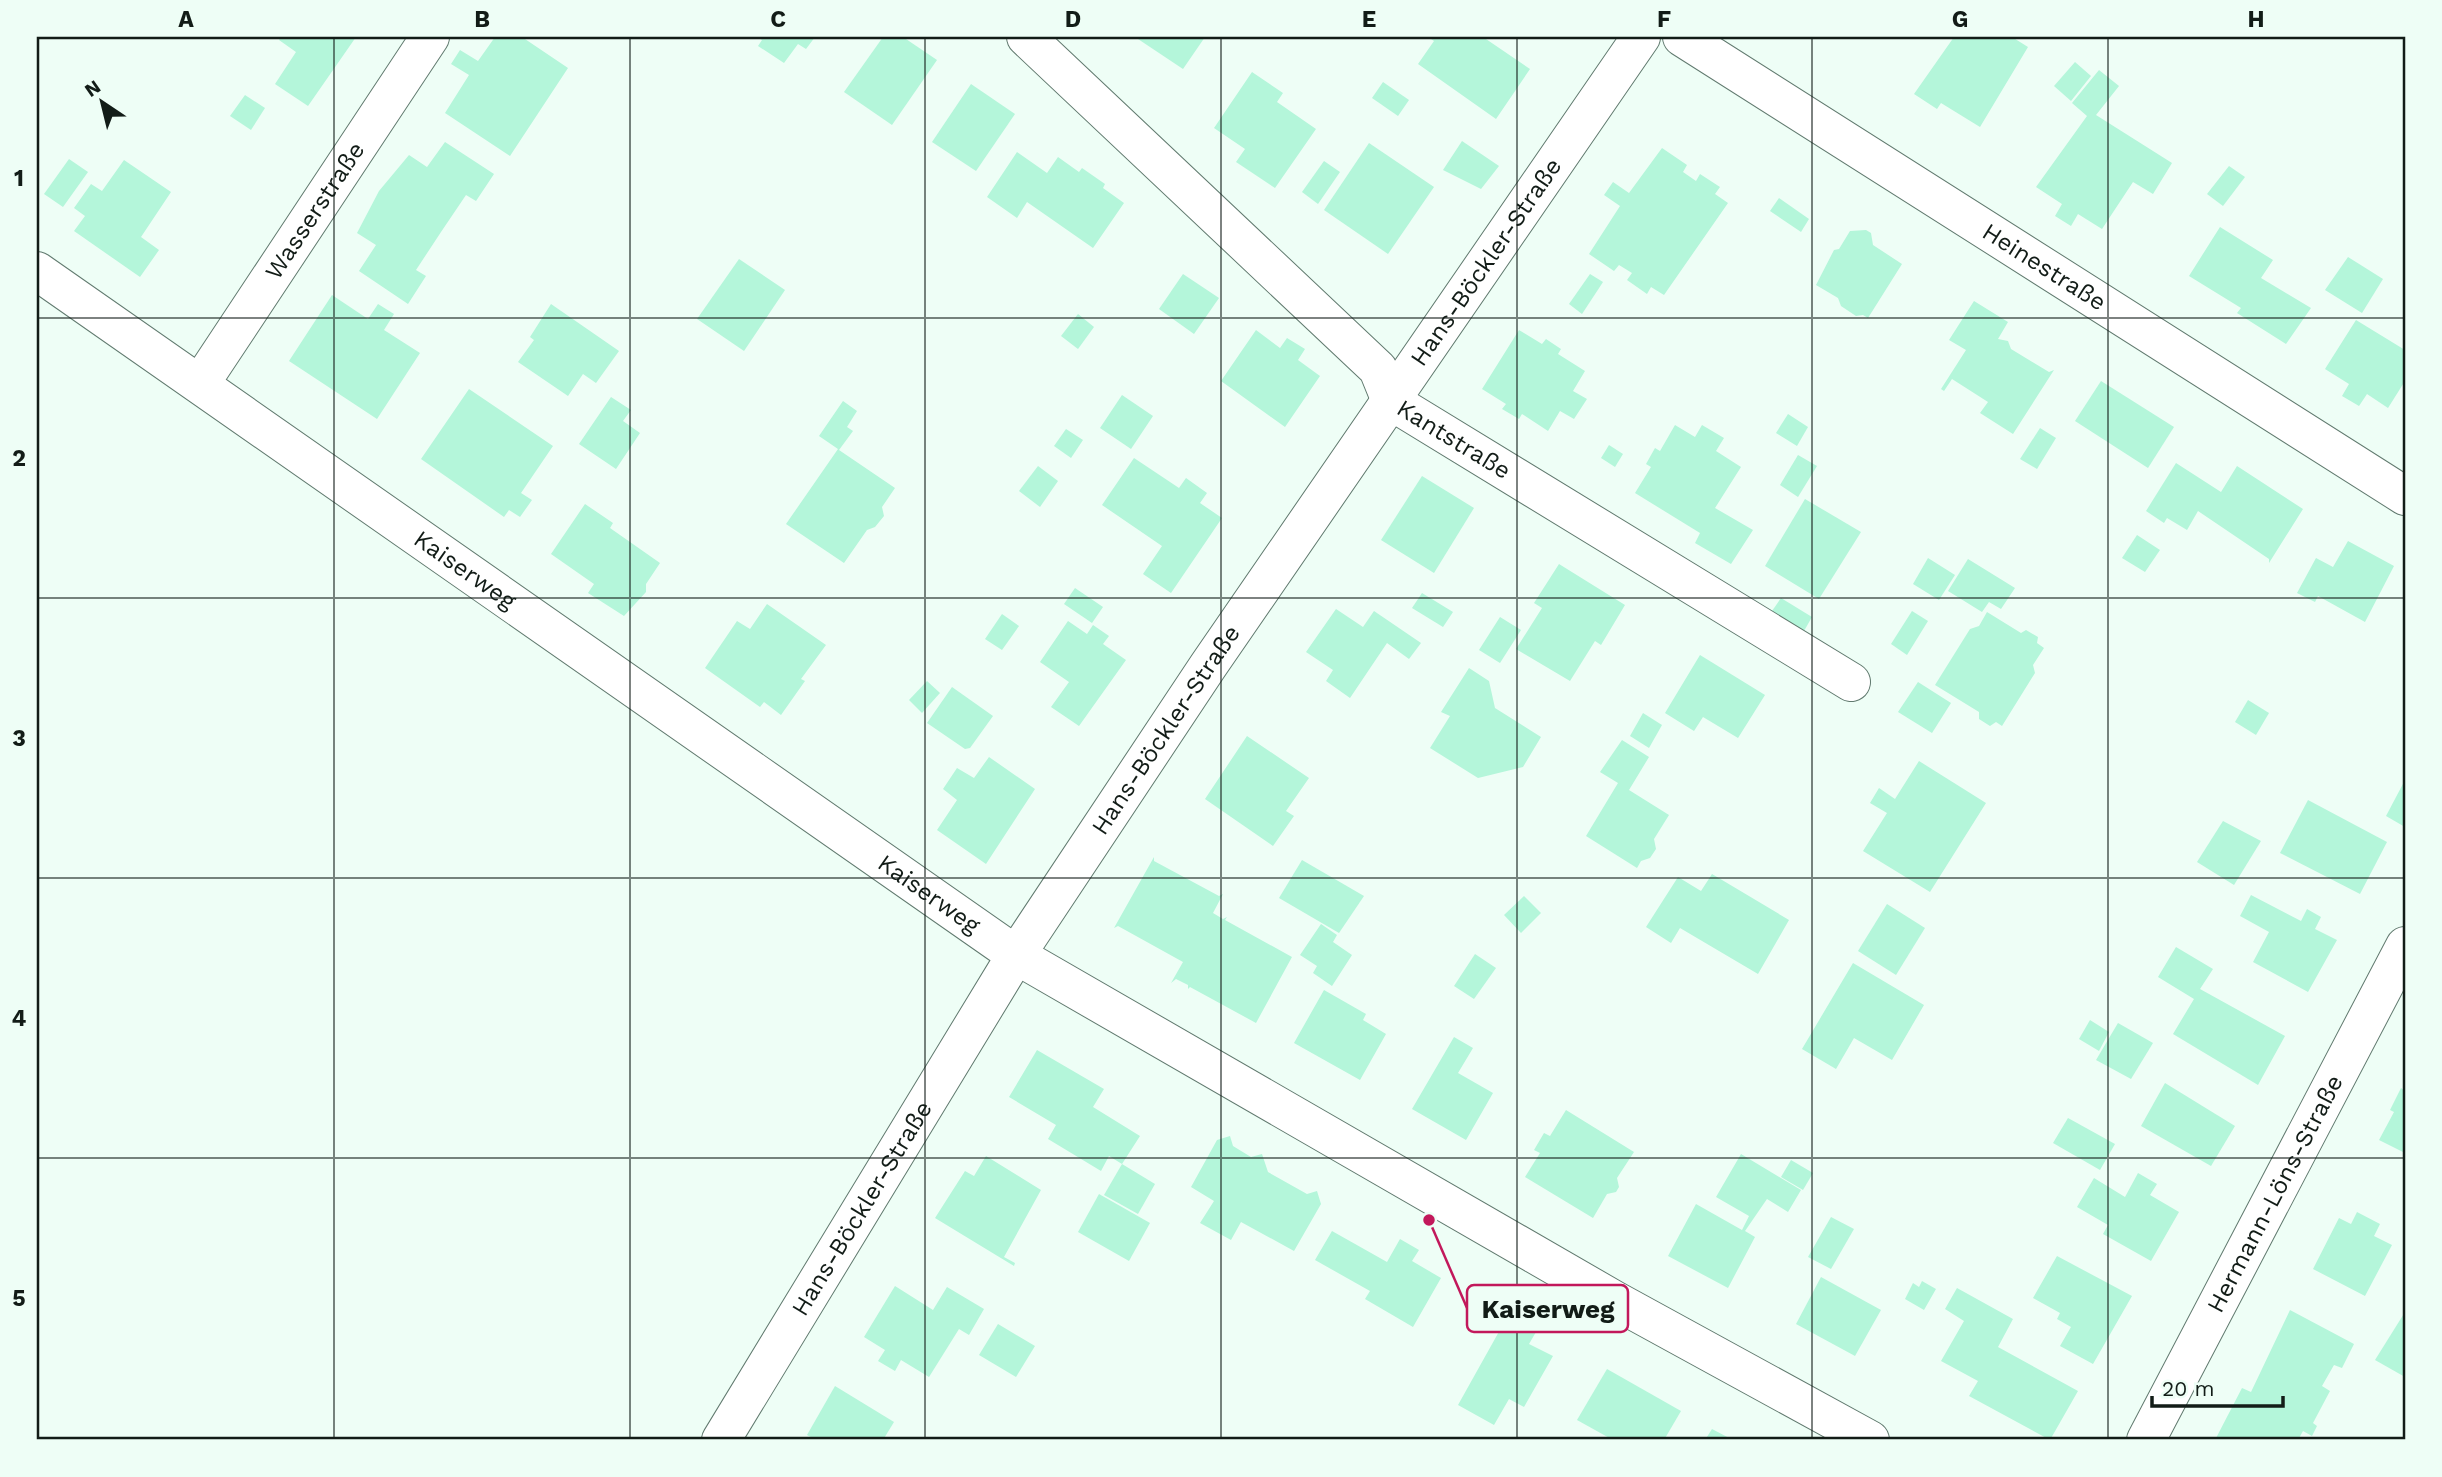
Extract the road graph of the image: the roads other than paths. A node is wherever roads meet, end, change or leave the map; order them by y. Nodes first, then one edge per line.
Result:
1 (430, 37) edge
2 (1026, 37) edge
3 (1641, 37) edge
4 (1682, 37) edge
5 (37, 271) edge
6 (200, 384) junction
7 (1391, 401) junction
8 (2405, 496) edge
9 (1851, 682) dead end
10 (2405, 946) edge
11 (1016, 956) junction
12 (720, 1440) edge
13 (1870, 1440) edge
14 (2146, 1440) edge

1 - 6 street, Wasserstraße
2 - 7 street, Kantstraße
3 - 7 street, Hans-Böckler-Straße
4 - 8 street, Heinestraße
5 - 6 street, Kaiserweg
6 - 11 street, Kaiserweg
7 - 9 street, Kantstraße
7 - 11 street, Hans-Böckler-Straße
10 - 14 street, Hermann-Löns-Straße
11 - 12 street, Hans-Böckler-Straße
11 - 13 street, Kaiserweg

